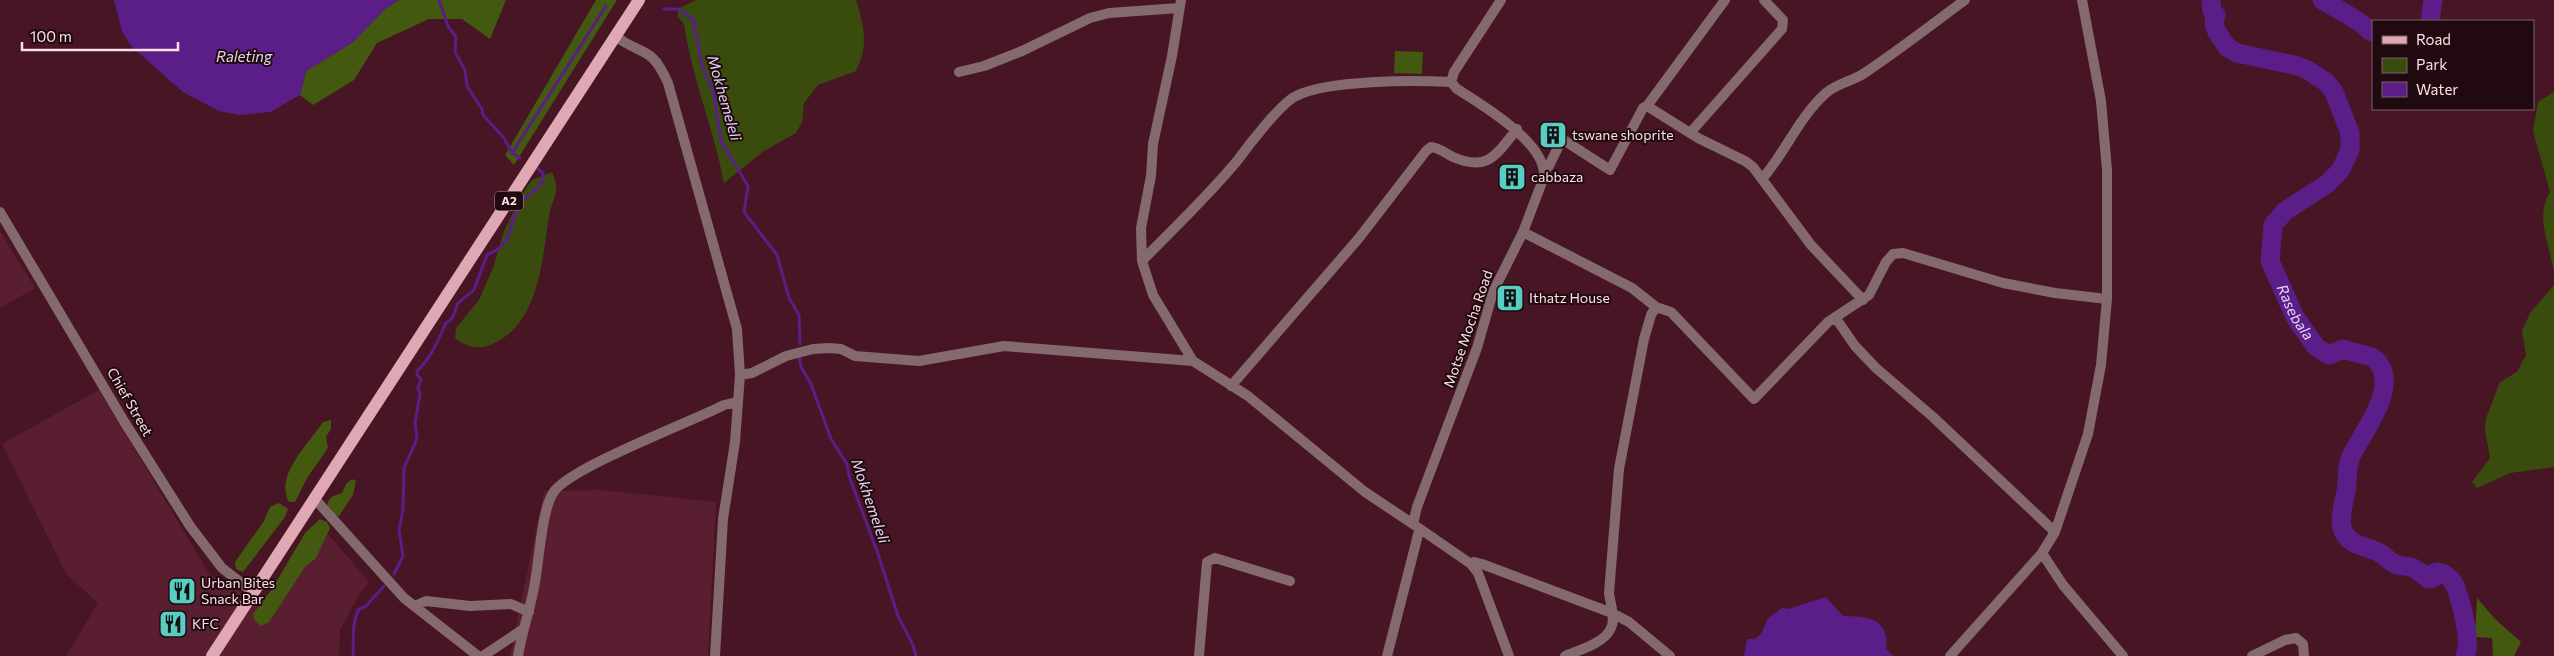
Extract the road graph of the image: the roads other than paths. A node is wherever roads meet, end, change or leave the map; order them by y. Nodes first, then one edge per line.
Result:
1 (639, 0) edge
2 (1501, 0) edge
3 (1725, 0) edge
4 (1764, 0) edge
5 (1965, 0) edge
6 (2082, 0) edge
7 (1180, 4) edge
8 (615, 36) junction
9 (959, 72) dead end
10 (1451, 82) junction
11 (1647, 106) junction
12 (1517, 129) junction
13 (1690, 133) junction
14 (1545, 170) junction
15 (1763, 178) junction
16 (0, 212) edge
17 (1524, 232) junction
18 (1142, 261) junction
19 (2107, 299) junction
20 (1863, 300) junction
21 (1656, 307) junction
22 (1835, 317) junction
23 (1193, 361) junction
24 (740, 375) junction
25 (1231, 386) junction
26 (737, 402) junction
27 (314, 498) junction
28 (1416, 528) junction
29 (2055, 532) junction
30 (2042, 553) junction
31 (1471, 564) junction
32 (1290, 581) dead end
33 (253, 592) junction
34 (415, 606) junction
35 (529, 612) junction
36 (1612, 613) junction
37 (522, 630) junction
38 (212, 656) edge
39 (478, 656) edge
40 (483, 656) edge
41 (518, 656) edge
42 (715, 656) edge
43 (1199, 656) edge
44 (1387, 656) edge
45 (1509, 656) edge
46 (1565, 656) edge
47 (1670, 656) edge
48 (1950, 656) edge
49 (2123, 656) edge
50 (2252, 656) edge
51 (2304, 656) edge

1 - 8 main road, A2
2 - 10 street
3 - 11 street
4 - 13 street
5 - 15 street
6 - 19 street
7 - 9 street
7 - 18 street
8 - 24 street
8 - 27 main road, A2
10 - 12 street
10 - 18 street
11 - 13 street
11 - 14 street, Motse Mocha Road
12 - 14 street
12 - 25 street
13 - 15 street
14 - 17 street, Motse Mocha Road
15 - 20 street
16 - 33 street, Chief Street
17 - 21 street
17 - 28 street, Motse Mocha Road
18 - 23 street
19 - 20 street
19 - 29 street
20 - 22 street
21 - 22 street
21 - 36 street
22 - 29 street
23 - 24 street
23 - 25 street
24 - 26 street
25 - 28 street
26 - 35 street
26 - 42 street
27 - 33 main road, A2
27 - 34 street
28 - 31 street
28 - 44 street, Motse Mocha Road
29 - 30 street
30 - 48 street
30 - 49 street
31 - 36 street
31 - 45 street
32 - 43 street
33 - 38 main road, A2
34 - 35 street
34 - 39 street
35 - 37 street
36 - 46 street
36 - 47 street
37 - 40 street
37 - 41 street
50 - 51 street

